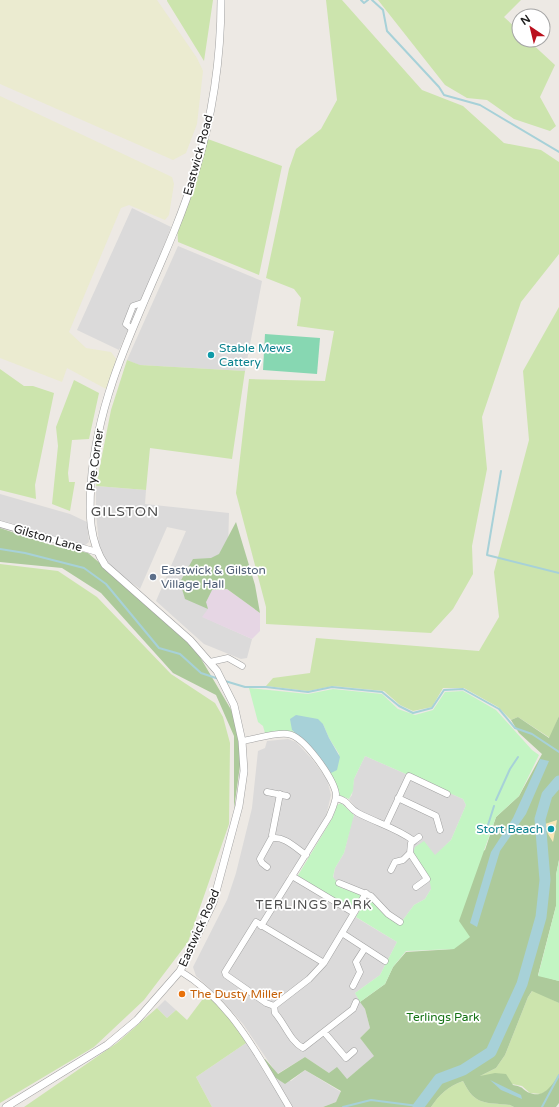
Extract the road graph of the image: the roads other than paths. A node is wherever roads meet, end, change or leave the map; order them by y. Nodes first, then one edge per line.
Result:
1 (220, 0) edge
2 (143, 302) joint
3 (0, 524) edge
4 (97, 552) junction
5 (210, 662) junction
6 (242, 666) dead end
7 (217, 671) joint
8 (242, 741) junction
9 (267, 792) dead end
10 (280, 794) junction
11 (447, 794) dead end
12 (287, 796) dead end
13 (336, 798) junction
14 (398, 798) junction
15 (386, 825) junction
16 (440, 830) dead end
17 (274, 838) junction
18 (410, 853) junction
19 (306, 855) junction
20 (267, 867) dead end
21 (391, 870) dead end
22 (292, 876) junction
23 (339, 883) dead end
24 (416, 887) dead end
25 (366, 893) junction
26 (354, 913) junction
27 (400, 922) dead end
28 (259, 924) junction
29 (342, 934) junction
30 (365, 948) junction
31 (385, 961) dead end
32 (324, 963) junction
33 (180, 971) junction
34 (353, 986) dead end
35 (356, 1002) dead end
36 (274, 1006) junction
37 (324, 1032) junction
38 (354, 1051) dead end
39 (6, 1107) edge
40 (289, 1107) edge

1 - 2 street, Eastwick Road
2 - 4 street, Pye Corner
3 - 4 street, Gilston Lane
4 - 5 street, Pye Corner
5 - 6 street
5 - 7 street, Pye Corner
7 - 8 street, Eastwick Road
8 - 13 street
8 - 33 street, Eastwick Road
9 - 10 street
10 - 12 street
10 - 17 street
11 - 14 street
13 - 15 street
13 - 19 street
14 - 15 street
14 - 16 street
15 - 18 street
17 - 19 street
17 - 20 street
18 - 21 street
18 - 24 street
19 - 22 street
22 - 26 street
22 - 28 street
23 - 25 street
25 - 26 street
25 - 27 street
26 - 29 street
28 - 32 street
28 - 36 street
29 - 30 street
29 - 32 street
30 - 31 street
30 - 34 street
32 - 36 street
33 - 39 street, Eastwick Road
33 - 40 street
35 - 37 street
36 - 37 street
37 - 38 street

